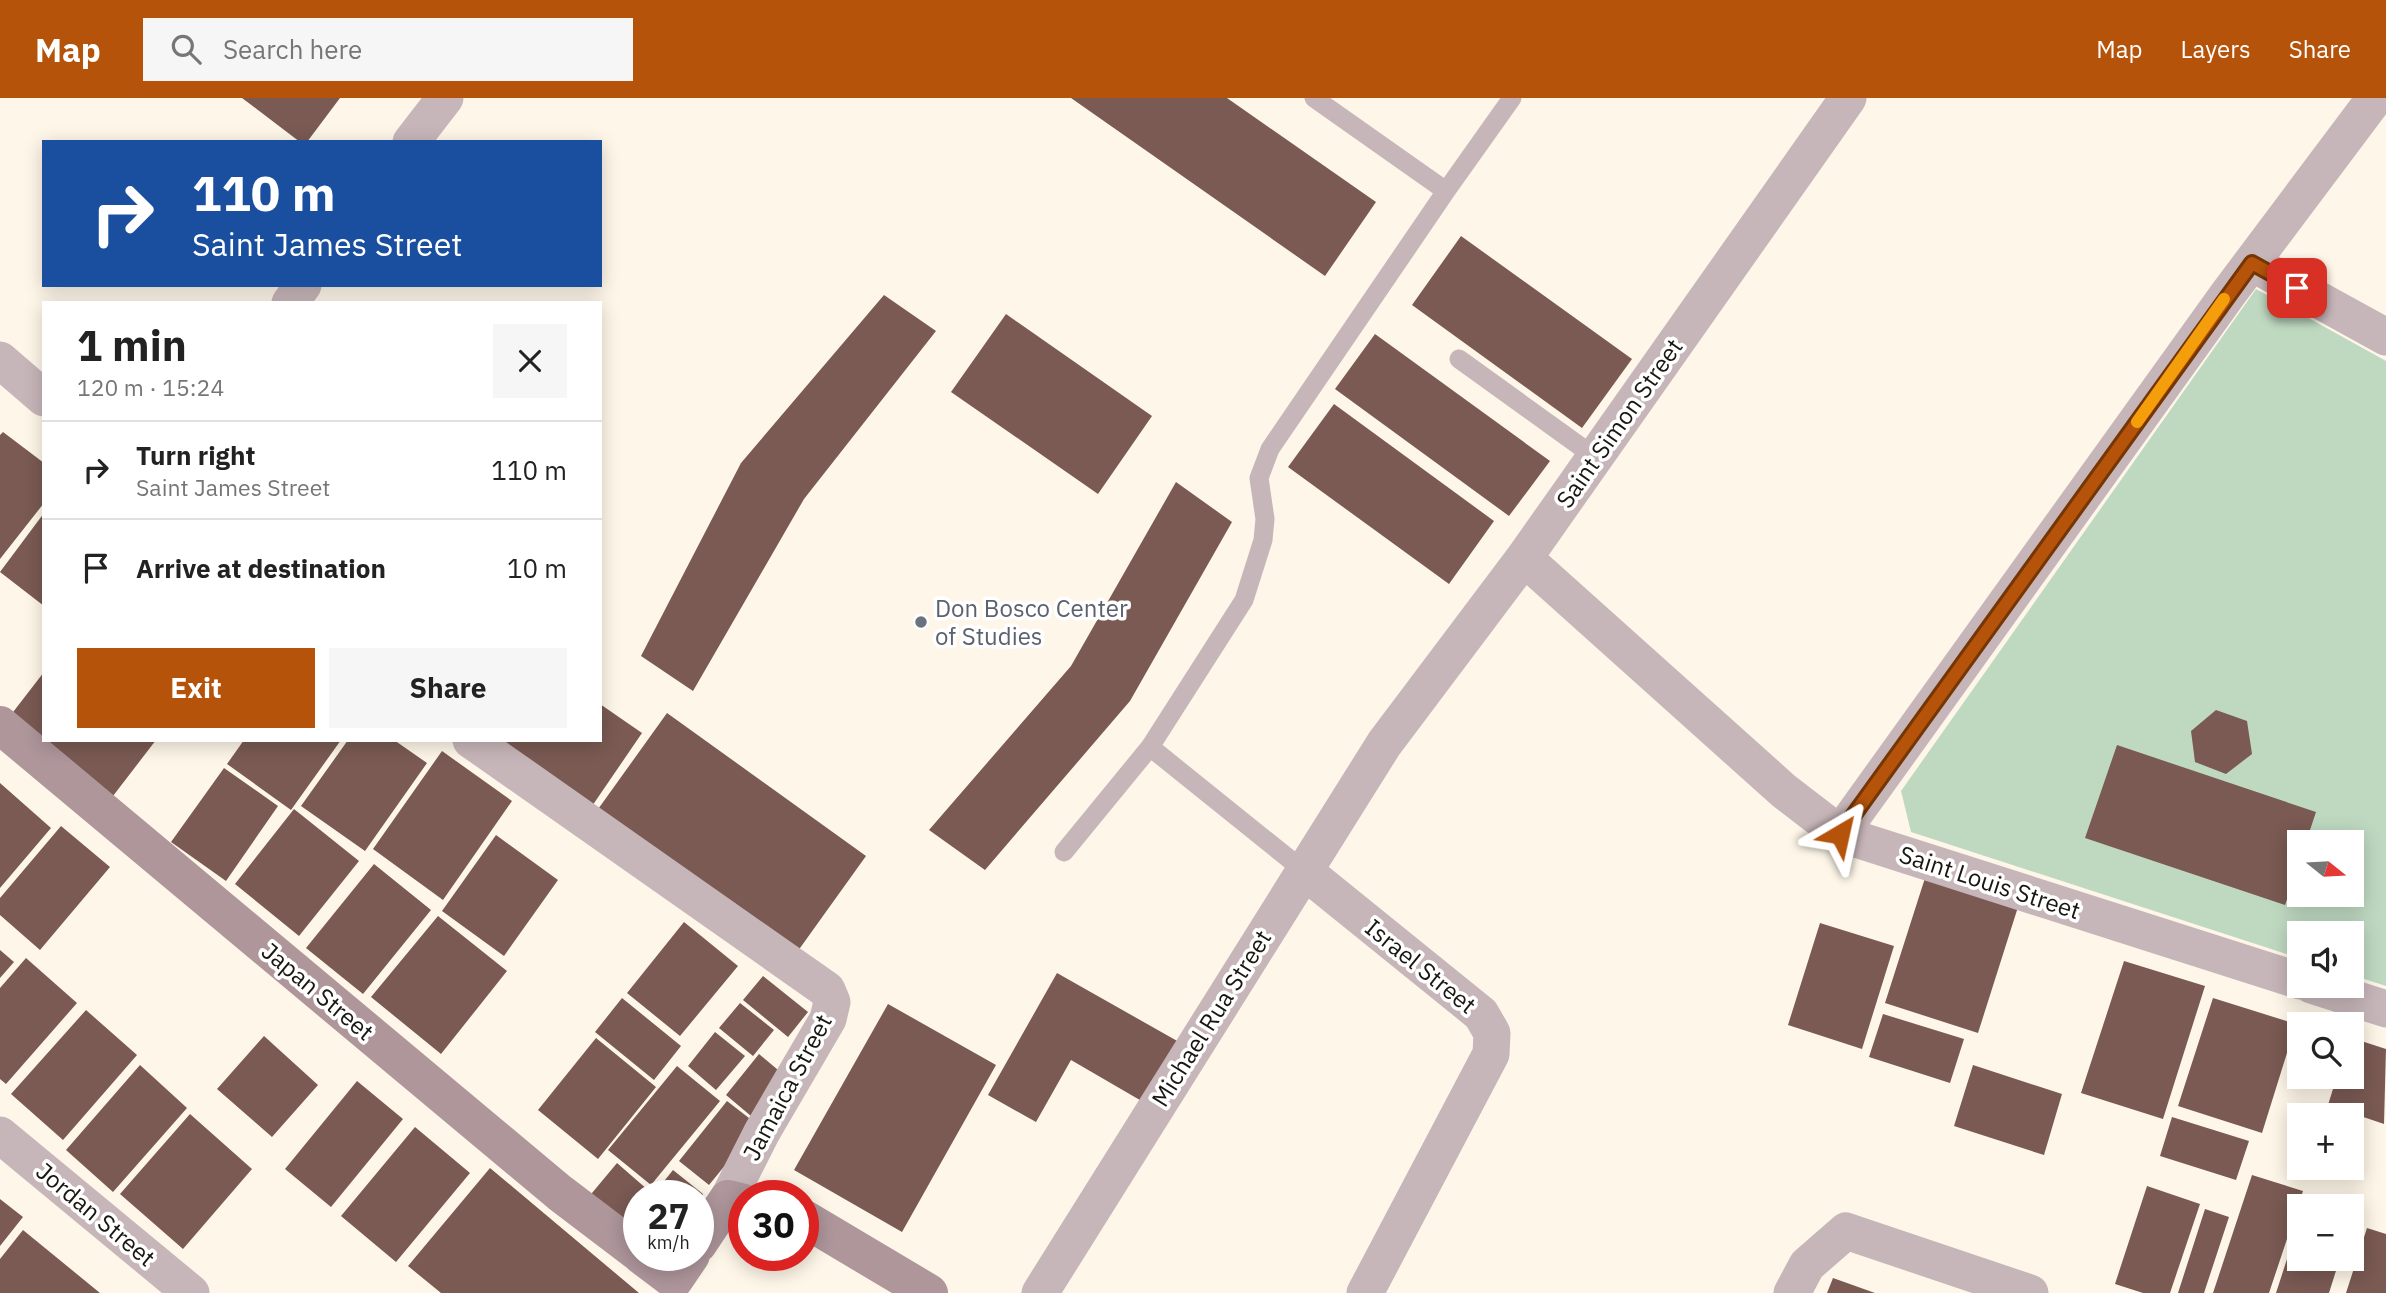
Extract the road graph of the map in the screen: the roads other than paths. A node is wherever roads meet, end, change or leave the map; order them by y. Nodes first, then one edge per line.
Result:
1 (445, 98) edge
2 (1314, 98) edge
3 (1513, 98) edge
4 (1848, 98) edge
5 (2375, 98) edge
6 (413, 140) edge
7 (1446, 191) junction
8 (2252, 263) junction
9 (2386, 337) edge
10 (1459, 359) dead end
11 (0, 360) edge
12 (42, 396) edge
13 (1595, 457) junction
14 (1524, 558) junction
15 (0, 726) edge
16 (474, 742) edge
17 (1384, 744) joint
18 (1150, 747) junction
19 (1840, 834) junction
20 (1064, 852) dead end
21 (1303, 870) junction
22 (2287, 977) edge
23 (2352, 998) edge
24 (2386, 1009) edge
25 (0, 1135) edge
26 (744, 1180) edge
27 (728, 1210) edge
28 (714, 1226) edge
29 (819, 1228) edge
30 (623, 1241) edge
31 (191, 1293) edge
32 (929, 1293) edge
33 (1040, 1293) edge
34 (1365, 1293) edge
35 (1792, 1293) edge
36 (2030, 1293) edge

1 - 6 street
2 - 7 lane
3 - 7 lane
4 - 13 street, Saint Simon Street
5 - 8 street
7 - 18 lane
8 - 9 street
8 - 19 street
10 - 13 lane
11 - 12 street
13 - 14 street, Saint Simon Street
14 - 17 street, Saint Simon Street
14 - 19 street, Saint Louis Street
15 - 30 main road, Japan Street
16 - 26 street, Jamaica Street
17 - 21 street, Michael Rua Street
18 - 20 lane
18 - 21 lane, Israel Street
19 - 22 street, Saint Louis Street
21 - 33 street, Michael Rua Street
21 - 34 street, Israel Street
23 - 24 street
25 - 31 street, Jordan Street
27 - 28 main road, Jamaica Street
29 - 32 main road
35 - 36 street

